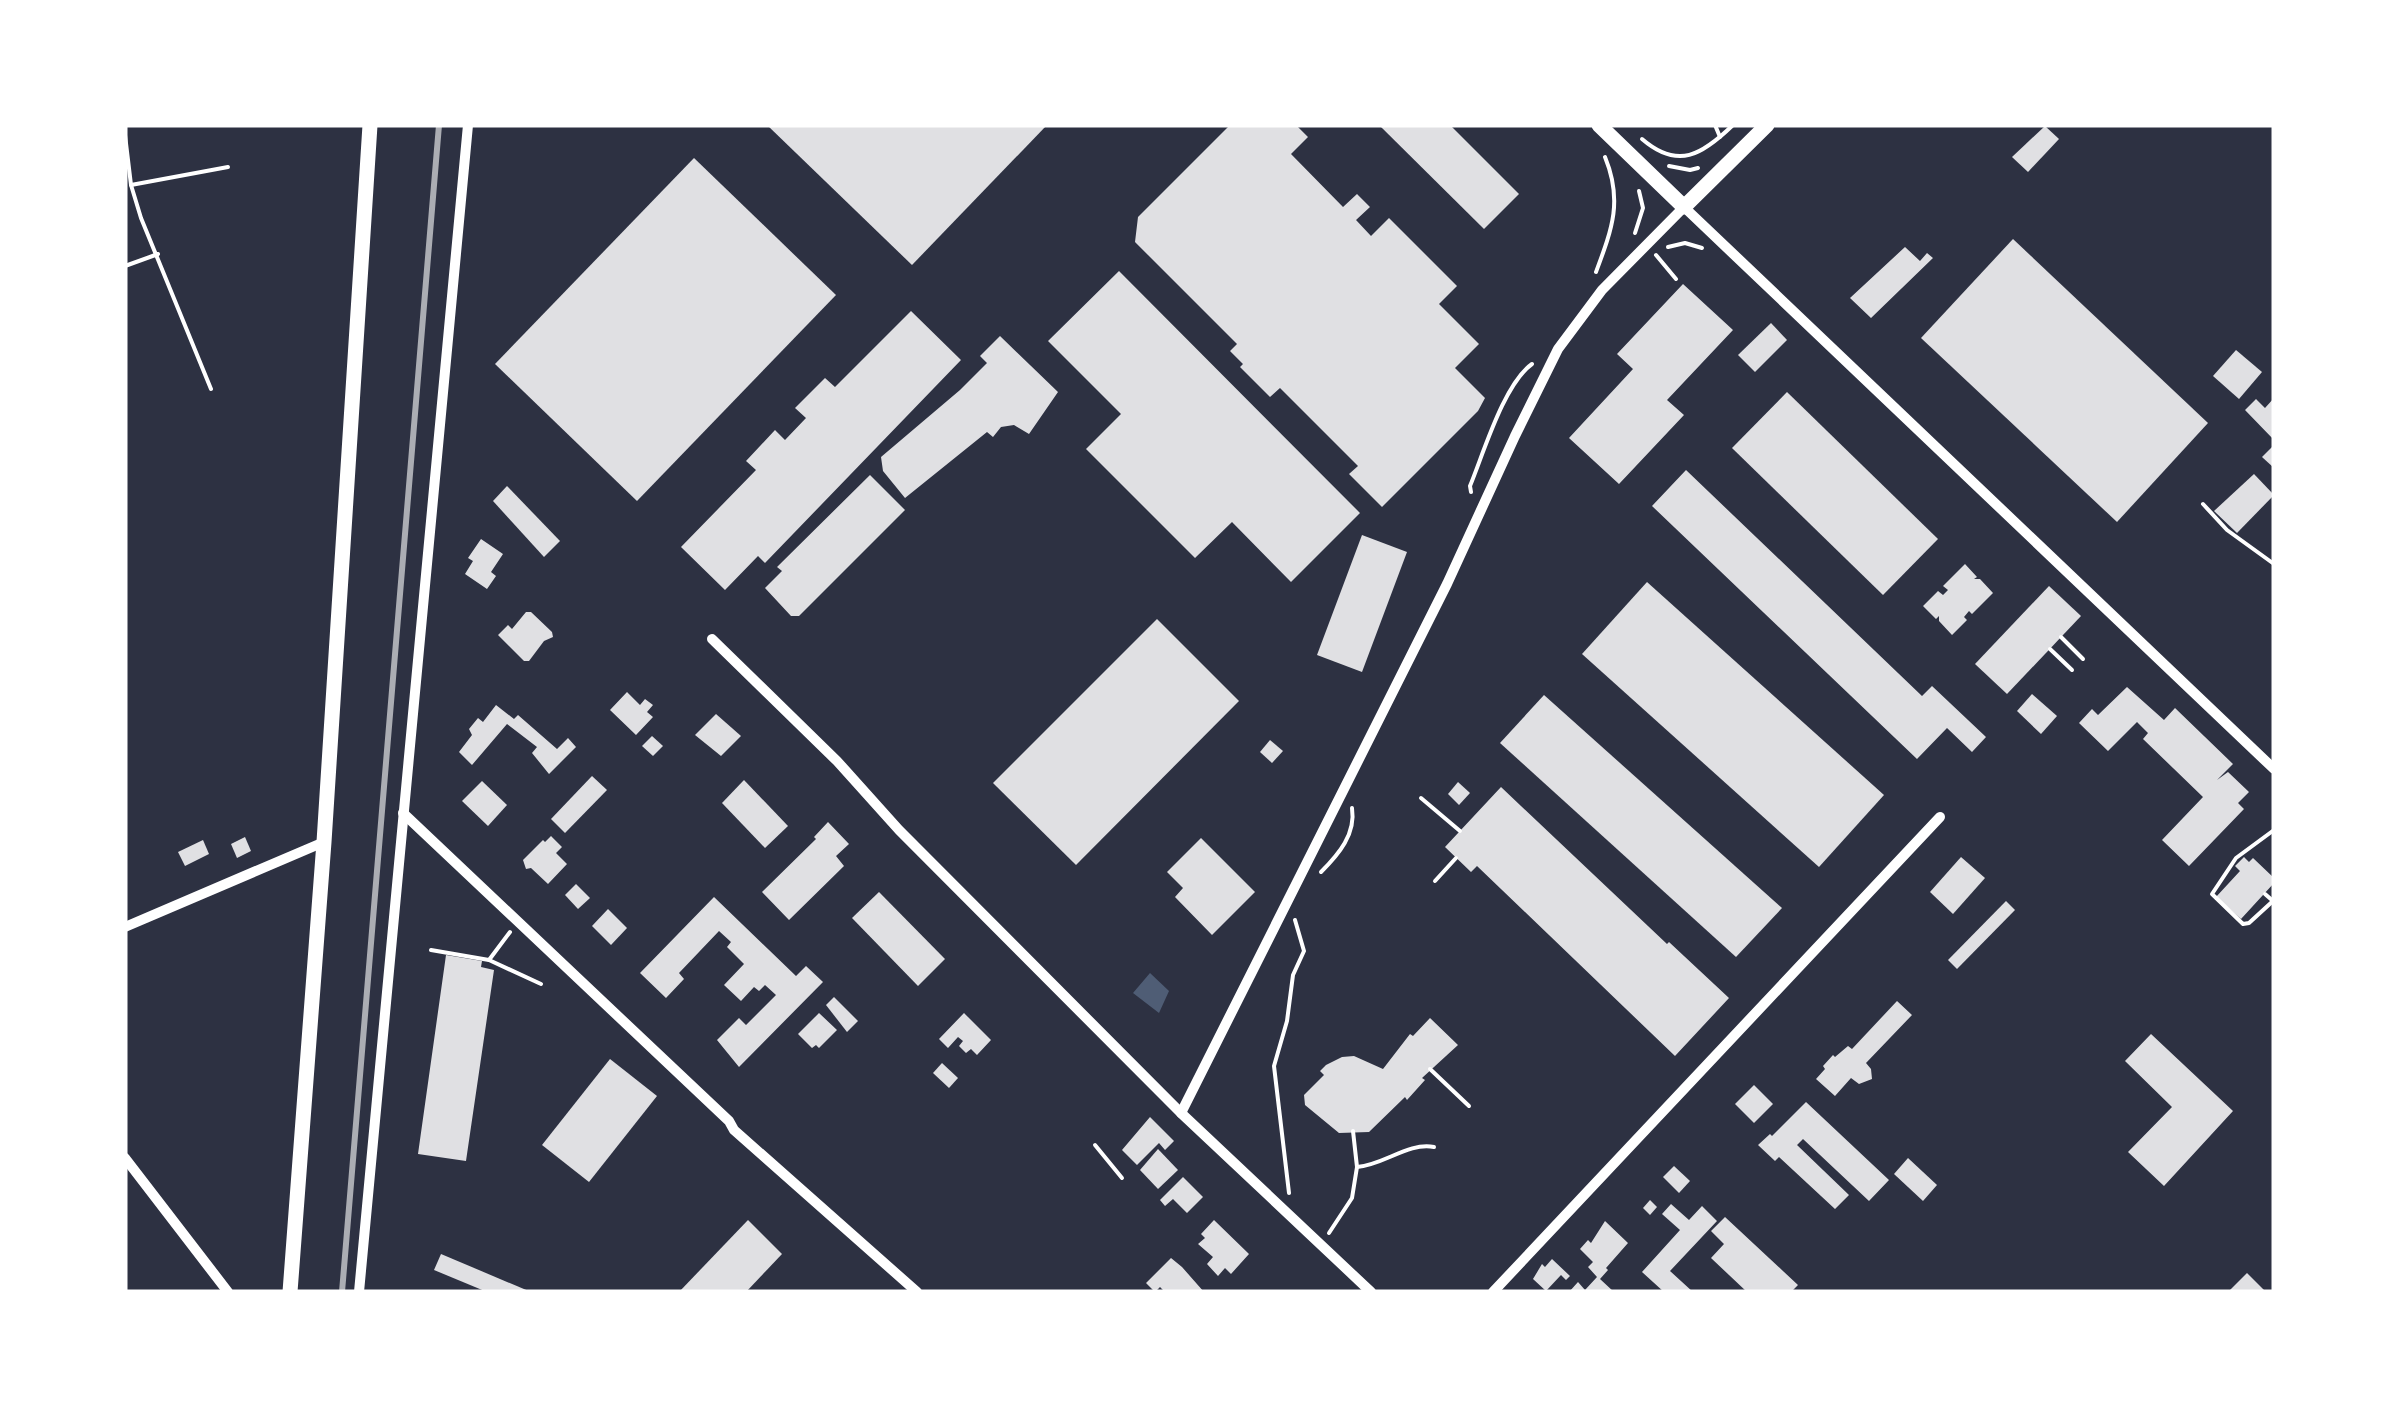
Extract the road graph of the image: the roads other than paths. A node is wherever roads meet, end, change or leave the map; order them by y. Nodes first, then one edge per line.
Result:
1 (370, 125) edge
2 (468, 125) edge
3 (1599, 125) edge
4 (1767, 125) edge
5 (1684, 207) junction
6 (712, 639) dead end
7 (2274, 769) edge
8 (402, 813) junction
9 (1940, 817) dead end
10 (324, 842) junction
11 (125, 926) edge
12 (1181, 1113) junction
13 (125, 1158) edge
14 (228, 1292) edge
15 (290, 1292) edge
16 (359, 1292) edge
17 (917, 1292) edge
18 (1370, 1292) edge
19 (1493, 1292) edge

1 - 10 street
2 - 8 street
3 - 5 street
4 - 5 street
5 - 7 street
5 - 12 street
6 - 12 street
8 - 16 street
8 - 17 street
9 - 19 street
10 - 11 street
10 - 15 street
12 - 18 street
13 - 14 street

